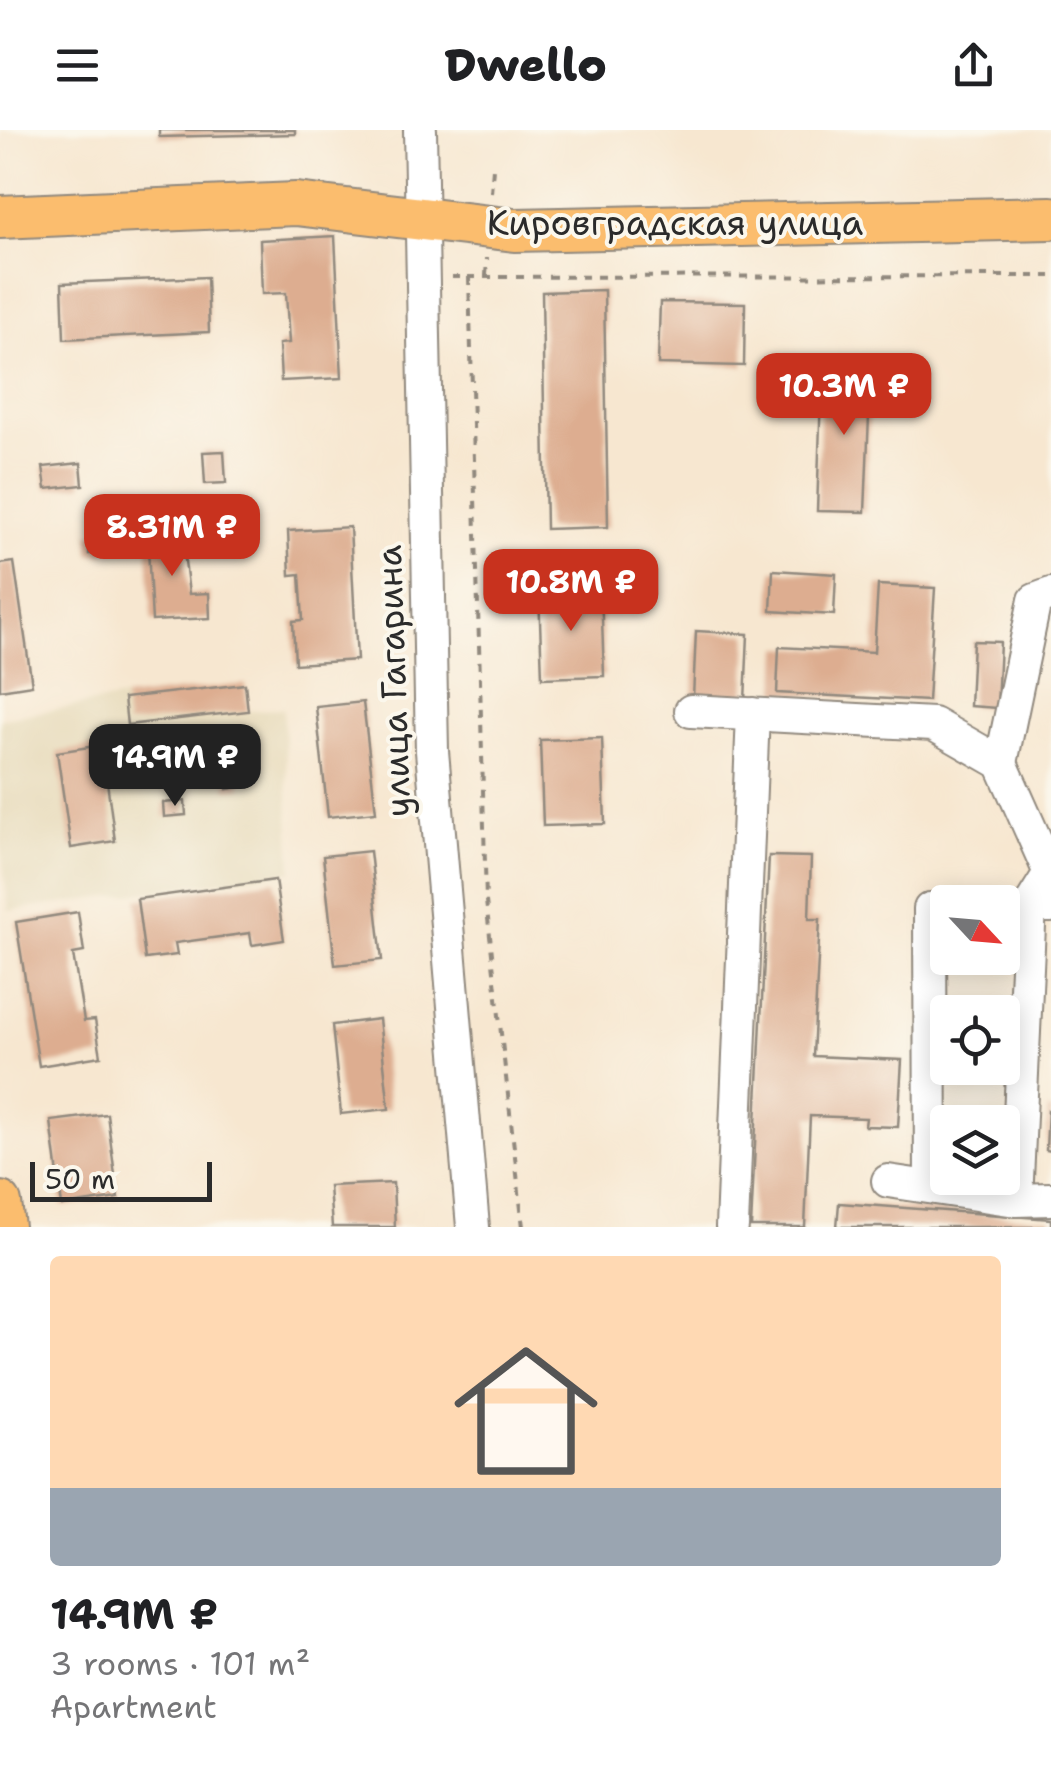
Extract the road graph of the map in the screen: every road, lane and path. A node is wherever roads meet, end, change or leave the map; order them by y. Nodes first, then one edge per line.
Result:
1 (420, 130) edge
2 (421, 215) junction
3 (0, 217) edge
4 (1051, 218) edge
5 (469, 276) junction
6 (1051, 276) edge
7 (422, 277) junction
8 (1051, 594) edge
9 (691, 710) dead end
10 (752, 714) junction
11 (1001, 764) junction
12 (1040, 906) edge
13 (930, 975) edge
14 (931, 1105) edge
15 (888, 1180) dead end
16 (930, 1184) edge
17 (989, 1195) edge
18 (1016, 1200) junction
19 (1051, 1200) edge
20 (0, 1203) edge
21 (4, 1227) edge
22 (473, 1227) edge
23 (523, 1227) edge
24 (732, 1227) edge

1 - 2 street, улица Гагарина
2 - 3 main road, Кировградская улица
2 - 4 main road, Кировградская улица
2 - 7 street, улица Гагарина
5 - 6 path
5 - 7 path
5 - 23 path
7 - 22 street, улица Гагарина
8 - 11 street
9 - 10 street
10 - 11 street
10 - 24 street
11 - 12 street
12 - 18 street
13 - 14 street
15 - 16 street
17 - 18 street
18 - 19 street
20 - 21 main road

